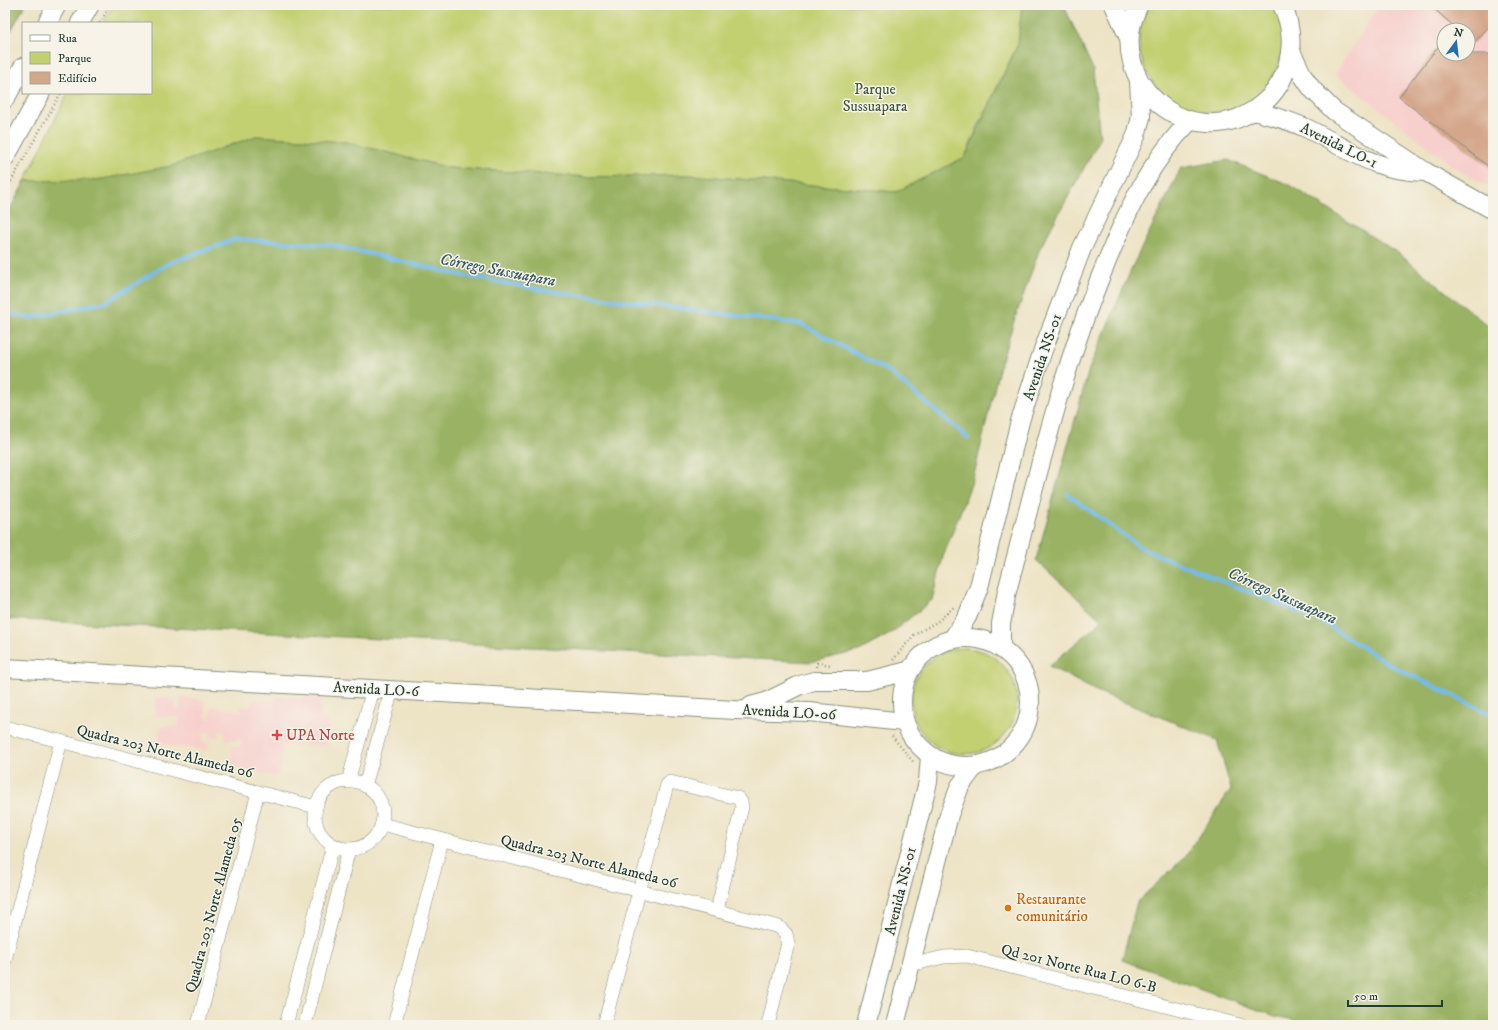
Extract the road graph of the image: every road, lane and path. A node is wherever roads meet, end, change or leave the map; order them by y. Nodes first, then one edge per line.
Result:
1 (57, 5) edge
2 (90, 5) edge
3 (110, 5) edge
4 (1114, 5) edge
5 (1139, 5) edge
6 (1282, 5) edge
7 (48, 22) edge
8 (81, 22) edge
9 (101, 22) edge
10 (1129, 38) junction
11 (1291, 52) junction
12 (22, 69) edge
13 (1139, 81) junction
14 (40, 94) edge
15 (60, 94) edge
16 (5, 99) edge
17 (1254, 111) junction
18 (1190, 121) junction
19 (5, 158) edge
20 (1426, 172) junction
21 (5, 192) edge
22 (1493, 210) edge
23 (956, 606) dead end
24 (953, 638) junction
25 (1000, 648) junction
26 (890, 663) dead end
27 (833, 665) dead end
28 (9, 666) edge
29 (908, 671) junction
30 (814, 681) junction
31 (373, 689) junction
32 (392, 690) junction
33 (734, 710) junction
34 (896, 726) junction
35 (5, 727) edge
36 (61, 741) junction
37 (930, 756) junction
38 (975, 766) junction
39 (915, 768) dead end
40 (348, 782) junction
41 (365, 786) junction
42 (258, 792) junction
43 (316, 807) junction
44 (382, 824) junction
45 (442, 840) junction
46 (333, 845) junction
47 (349, 849) junction
48 (639, 890) junction
49 (717, 910) junction
50 (5, 960) edge
51 (910, 965) junction
52 (198, 1025) edge
53 (286, 1025) edge
54 (305, 1025) edge
55 (394, 1025) edge
56 (604, 1025) edge
57 (768, 1025) edge
58 (866, 1025) edge
59 (895, 1025) edge
60 (1240, 1025) edge

1 - 7 street
2 - 8 street
3 - 9 path
4 - 10 street
5 - 10 street
6 - 11 street
10 - 13 street
11 - 17 street
11 - 20 street, Avenida LO-1
12 - 16 street
13 - 18 street
13 - 24 street, Avenida NS-01
14 - 19 street
15 - 21 path
17 - 18 street
17 - 20 street, Avenida LO-1
18 - 25 street, Avenida NS-01
20 - 22 street, Avenida LO-1
23 - 26 path
24 - 25 street
24 - 29 street
25 - 38 street
27 - 30 path
28 - 31 street, Avenida LO-6
29 - 30 street, Avenida LO-06
29 - 34 street
30 - 33 street, Avenida LO-06
31 - 32 street, Avenida LO-6
31 - 40 street
32 - 33 street, Avenida LO-6
32 - 41 street
33 - 34 street, Avenida LO-06
34 - 37 street
34 - 39 path
35 - 36 street, Quadra 203 Norte Alameda 06
36 - 42 street, Quadra 203 Norte Alameda 06
36 - 50 street
37 - 38 street
37 - 58 street, Avenida NS-01
38 - 51 street, Avenida NS-01
40 - 41 street
40 - 43 street
41 - 44 street
42 - 43 street, Quadra 203 Norte Alameda 06
42 - 52 street, Quadra 203 Norte Alameda 05
43 - 46 street
44 - 45 street, Quadra 203 Norte Alameda 06
44 - 47 street
45 - 48 street, Quadra 203 Norte Alameda 06
45 - 55 street
46 - 47 street
46 - 53 street
47 - 54 street
48 - 49 street, Quadra 203 Norte Alameda 06
48 - 49 street
48 - 56 street
49 - 57 street, Quadra 203 Norte Alameda 06
51 - 59 street, Avenida NS-01
51 - 60 street, Qd 201 Norte Rua LO 6-B

